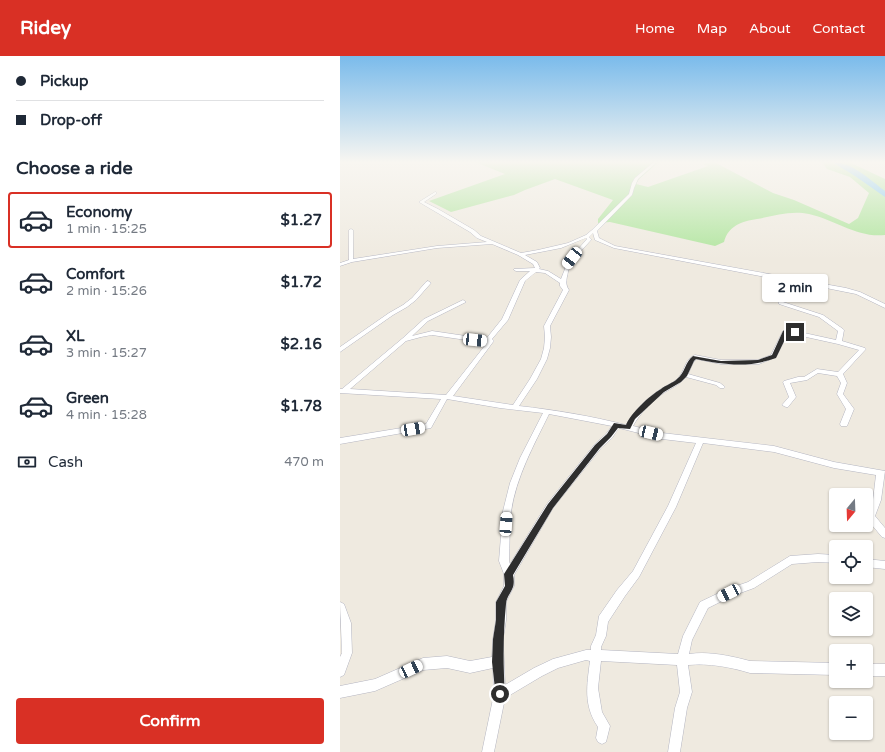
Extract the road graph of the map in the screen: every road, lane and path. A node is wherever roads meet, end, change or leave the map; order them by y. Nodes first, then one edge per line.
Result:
1 (433, 194) edge
2 (631, 194) edge
3 (352, 230) dead end
4 (595, 231) junction
5 (586, 236) junction
6 (491, 243) junction
7 (520, 254) junction
8 (351, 261) junction
9 (340, 265) edge
10 (516, 270) dead end
11 (535, 270) junction
12 (785, 278) junction
13 (563, 282) junction
14 (428, 283) dead end
15 (463, 302) dead end
16 (885, 306) edge
17 (404, 340) junction
18 (487, 341) junction
19 (839, 342) junction
20 (340, 350) edge
21 (840, 374) junction
22 (684, 376) junction
23 (722, 387) dead end
24 (342, 391) edge
25 (446, 397) junction
26 (786, 405) dead end
27 (515, 407) junction
28 (547, 411) junction
29 (844, 424) dead end
30 (617, 425) junction
31 (628, 428) junction
32 (340, 441) edge
33 (700, 441) junction
34 (882, 474) edge
35 (885, 534) edge
36 (829, 559) edge
37 (873, 564) edge
38 (885, 565) edge
39 (509, 574) junction
40 (340, 607) edge
41 (596, 656) junction
42 (682, 660) junction
43 (498, 662) junction
44 (829, 669) edge
45 (873, 670) edge
46 (885, 670) edge
47 (340, 671) edge
48 (340, 692) edge
49 (500, 694) junction
50 (602, 738) dead end
51 (488, 752) edge
52 (674, 752) edge

1 - 6 street
2 - 4 street
3 - 8 street
4 - 5 street
4 - 12 street
5 - 7 street
5 - 13 street
6 - 7 street
6 - 8 street
7 - 11 street
8 - 9 street
10 - 11 street
11 - 13 street
11 - 18 street
12 - 16 street
12 - 19 street
13 - 27 street
14 - 20 street
15 - 17 street
17 - 18 street
17 - 24 street
18 - 25 street
19 - 21 street
19 - 22 street
21 - 26 street
21 - 29 street
22 - 23 street
22 - 31 street
24 - 25 street
25 - 27 street
25 - 32 street
27 - 28 street
28 - 30 street
28 - 39 street
30 - 31 street
30 - 39 street
31 - 33 street
33 - 34 street
33 - 41 street
34 - 35 street
36 - 42 street
37 - 38 street
39 - 43 street
40 - 47 street
41 - 42 street
41 - 49 street
41 - 50 street
42 - 44 street
42 - 52 street
43 - 48 street
43 - 49 street
45 - 46 street
49 - 51 street

